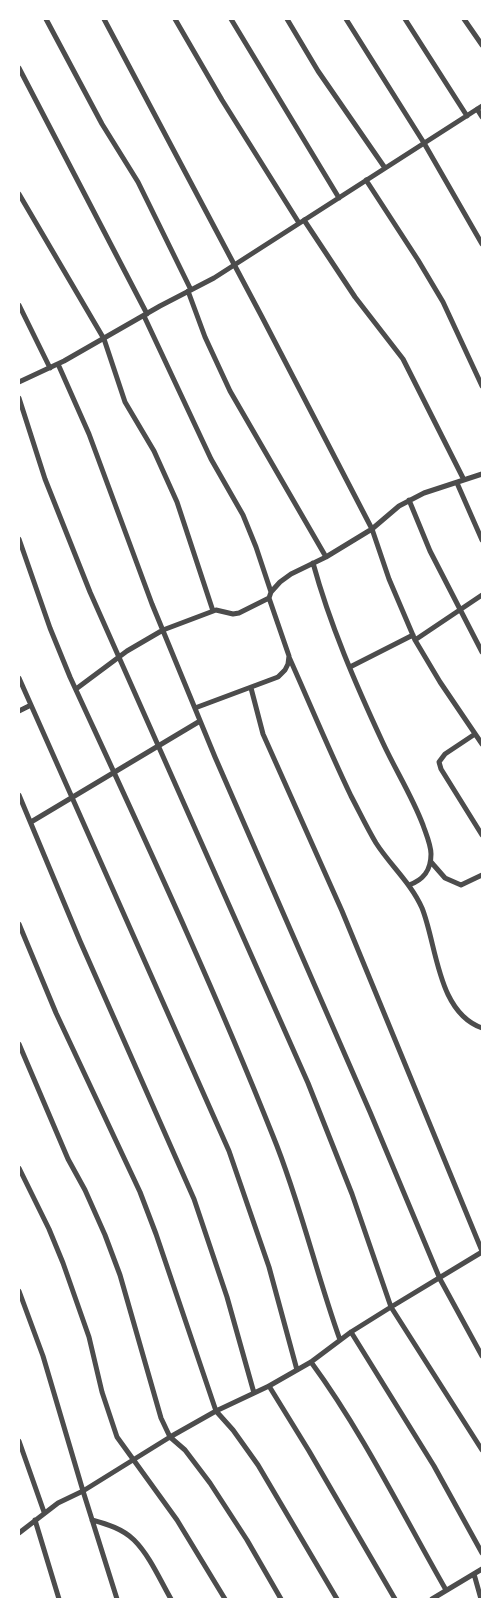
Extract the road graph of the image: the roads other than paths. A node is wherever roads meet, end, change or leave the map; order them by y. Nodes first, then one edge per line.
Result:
1 (46, 19) edge
2 (104, 19) edge
3 (175, 19) edge
4 (231, 19) edge
5 (287, 19) edge
6 (346, 19) edge
7 (406, 19) edge
8 (464, 19) edge
9 (482, 45) edge
10 (19, 68) edge
11 (480, 107) edge
12 (466, 116) junction
13 (482, 117) edge
14 (424, 143) junction
15 (385, 168) junction
16 (366, 180) junction
17 (19, 194) edge
18 (339, 198) junction
19 (301, 222) junction
20 (482, 244) edge
21 (234, 265) junction
22 (190, 291) junction
23 (19, 305) edge
24 (145, 315) junction
25 (104, 340) junction
26 (58, 364) junction
27 (50, 368) junction
28 (19, 382) edge
29 (482, 386) edge
30 (19, 398) edge
31 (482, 474) edge
32 (464, 480) junction
33 (457, 483) junction
34 (409, 500) junction
35 (372, 529) junction
36 (19, 539) edge
37 (482, 540) edge
38 (326, 557) junction
39 (313, 563) junction
40 (271, 592) junction
41 (482, 595) edge
42 (269, 598) junction
43 (460, 609) junction
44 (213, 611) junction
45 (163, 630) junction
46 (414, 638) junction
47 (482, 652) edge
48 (289, 656) junction
49 (119, 657) junction
50 (350, 666) junction
51 (19, 678) edge
52 (250, 688) junction
53 (76, 689) junction
54 (31, 705) junction
55 (195, 708) junction
56 (19, 711) edge
57 (200, 721) junction
58 (475, 734) junction
59 (482, 744) edge
60 (159, 745) junction
61 (114, 772) junction
62 (19, 796) edge
63 (72, 797) junction
64 (31, 822) junction
65 (482, 835) edge
66 (431, 862) junction
67 (482, 875) edge
68 (408, 885) junction
69 (19, 924) edge
70 (482, 1028) edge
71 (19, 1044) edge
72 (19, 1168) edge
73 (482, 1252) edge
74 (440, 1278) junction
75 (19, 1291) edge
76 (391, 1307) junction
77 (352, 1332) junction
78 (340, 1340) junction
79 (482, 1356) edge
80 (310, 1362) junction
81 (297, 1370) junction
82 (269, 1386) junction
83 (254, 1393) junction
84 (216, 1411) junction
85 (170, 1437) junction
86 (19, 1441) edge
87 (482, 1450) edge
88 (135, 1460) junction
89 (83, 1491) junction
90 (44, 1512) junction
91 (35, 1520) junction
92 (92, 1520) junction
93 (19, 1533) edge
94 (482, 1553) edge
95 (482, 1569) edge
96 (474, 1574) junction
97 (446, 1590) junction
98 (59, 1599) edge
99 (117, 1599) edge
100 (171, 1599) edge
101 (225, 1599) edge
102 (282, 1599) edge
103 (336, 1599) edge
104 (394, 1599) edge
105 (432, 1599) edge
106 (481, 1599) edge

1 - 22 street
2 - 21 street
3 - 19 street
4 - 18 street
5 - 15 street
6 - 14 street
7 - 12 street
8 - 9 street
10 - 24 street
11 - 12 street
11 - 13 street
12 - 14 street
14 - 15 street
14 - 20 street
15 - 16 street
16 - 18 street
16 - 29 street
17 - 25 street
18 - 19 street
19 - 21 street
19 - 32 street
21 - 22 street
21 - 35 street
22 - 24 street
22 - 38 street
23 - 27 street
24 - 25 street
24 - 40 street
25 - 26 street
25 - 44 street
26 - 27 street
26 - 45 street
27 - 28 street
30 - 49 street
31 - 32 street
32 - 33 street
33 - 34 street
33 - 37 street
34 - 35 street
34 - 43 street
35 - 38 street
35 - 46 street
36 - 53 street
38 - 39 street
39 - 40 street
39 - 50 street
40 - 42 street
41 - 43 street
42 - 44 street
42 - 48 street
43 - 46 street
43 - 47 street
44 - 45 street
45 - 49 street
45 - 55 street
46 - 50 street
46 - 58 street
48 - 52 street
48 - 68 street
49 - 53 street
49 - 60 street
50 - 66 street
51 - 54 street
52 - 55 street
52 - 73 street
53 - 61 street
54 - 56 street
54 - 63 street
55 - 57 street
57 - 60 street
57 - 74 street
58 - 59 street
58 - 65 street
60 - 61 street
60 - 76 street
61 - 63 street
61 - 78 street
62 - 64 street
63 - 64 street
63 - 81 street
64 - 83 street
66 - 67 street
66 - 68 street
68 - 70 street
69 - 84 street
71 - 85 street
72 - 88 street
73 - 74 street
74 - 76 street
74 - 79 street
75 - 89 street
76 - 77 street
76 - 87 street
77 - 78 street
77 - 94 street
78 - 80 street
80 - 81 street
80 - 97 street
81 - 82 street
82 - 83 street
82 - 104 street
83 - 84 street
84 - 85 street
84 - 103 street
85 - 88 street
85 - 102 street
86 - 90 street
88 - 89 street
88 - 101 street
89 - 90 street
89 - 92 street
90 - 91 street
91 - 93 street
91 - 98 street
92 - 99 street
92 - 100 street
95 - 96 street
96 - 97 street
96 - 106 street
97 - 105 street

